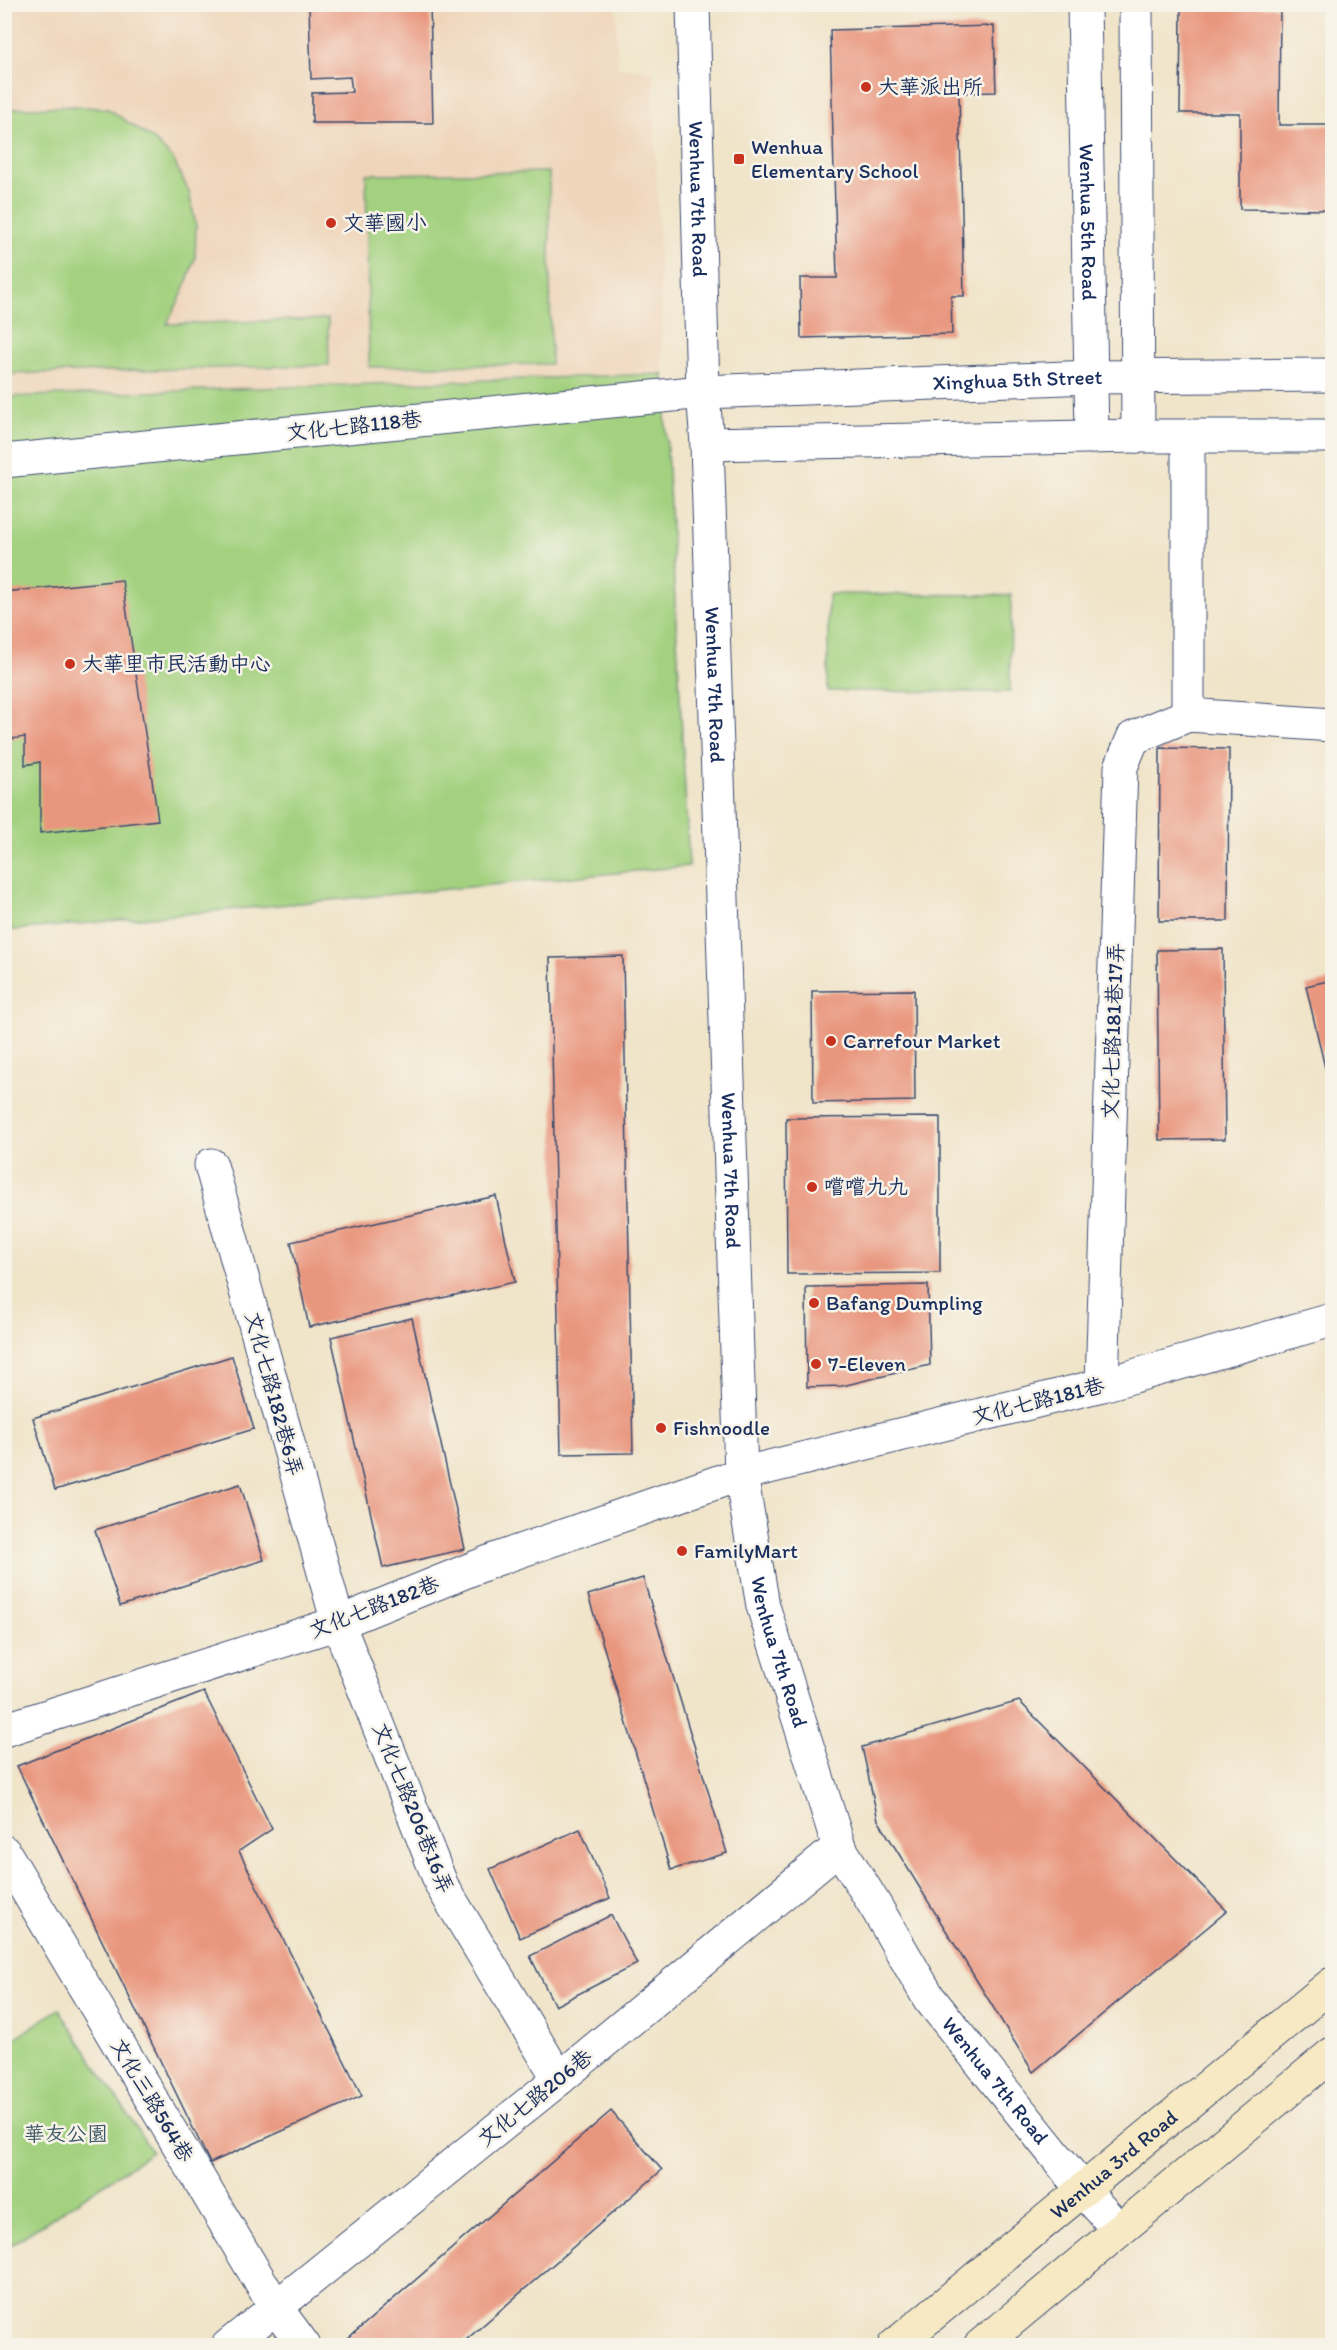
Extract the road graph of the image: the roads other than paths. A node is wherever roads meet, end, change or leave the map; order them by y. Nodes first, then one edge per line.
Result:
1 (693, 4) edge
2 (1084, 4) edge
3 (1136, 4) edge
4 (1332, 375) edge
5 (1091, 377) junction
6 (1138, 377) junction
7 (703, 392) junction
8 (1138, 436) junction
9 (1188, 436) junction
10 (1332, 436) edge
11 (1092, 437) junction
12 (707, 444) junction
13 (4, 461) edge
14 (1188, 715) junction
15 (1332, 725) edge
16 (211, 1165) dead end
17 (1332, 1320) edge
18 (1102, 1385) junction
19 (741, 1474) junction
20 (338, 1623) junction
21 (4, 1730) edge
22 (838, 1847) junction
23 (4, 1852) edge
24 (1332, 1984) edge
25 (1332, 2054) edge
26 (560, 2079) junction
27 (1083, 2190) junction
28 (1119, 2230) junction
29 (276, 2308) junction
30 (228, 2346) edge
31 (304, 2346) edge
32 (894, 2346) edge
33 (980, 2346) edge

1 - 7 street, Wenhua 7th Road
2 - 5 street, Wenhua 5th Road
3 - 6 street
4 - 6 street, Xinghua 5th Street
5 - 6 street, Xinghua 5th Street
5 - 7 street, Xinghua 5th Street
5 - 11 street, Wenhua 5th Road
6 - 8 street
7 - 12 street, Wenhua 7th Road
7 - 13 street, 文化七路118巷
8 - 9 street
8 - 11 street
9 - 10 street
9 - 14 street
11 - 12 street
12 - 19 street, Wenhua 7th Road
14 - 15 street
14 - 18 street, 文化七路181巷17弄
16 - 20 street, 文化七路182巷6弄
17 - 18 street, 文化七路181巷
18 - 19 street, 文化七路181巷
19 - 20 street, 文化七路182巷
19 - 22 street, Wenhua 7th Road
20 - 21 street, 文化七路182巷
20 - 26 street, 文化七路206巷16弄
22 - 26 street, 文化七路206巷
22 - 27 street, Wenhua 7th Road
23 - 29 street, 文化三路564巷
24 - 27 street, Wenhua 3rd Road
25 - 28 street
26 - 29 street, 文化七路206巷
27 - 28 street, Wenhua 7th Road
27 - 32 street, Wenhua 3rd Road
28 - 33 street
29 - 30 street, 文化七路206巷
29 - 31 street, 文化三路564巷

